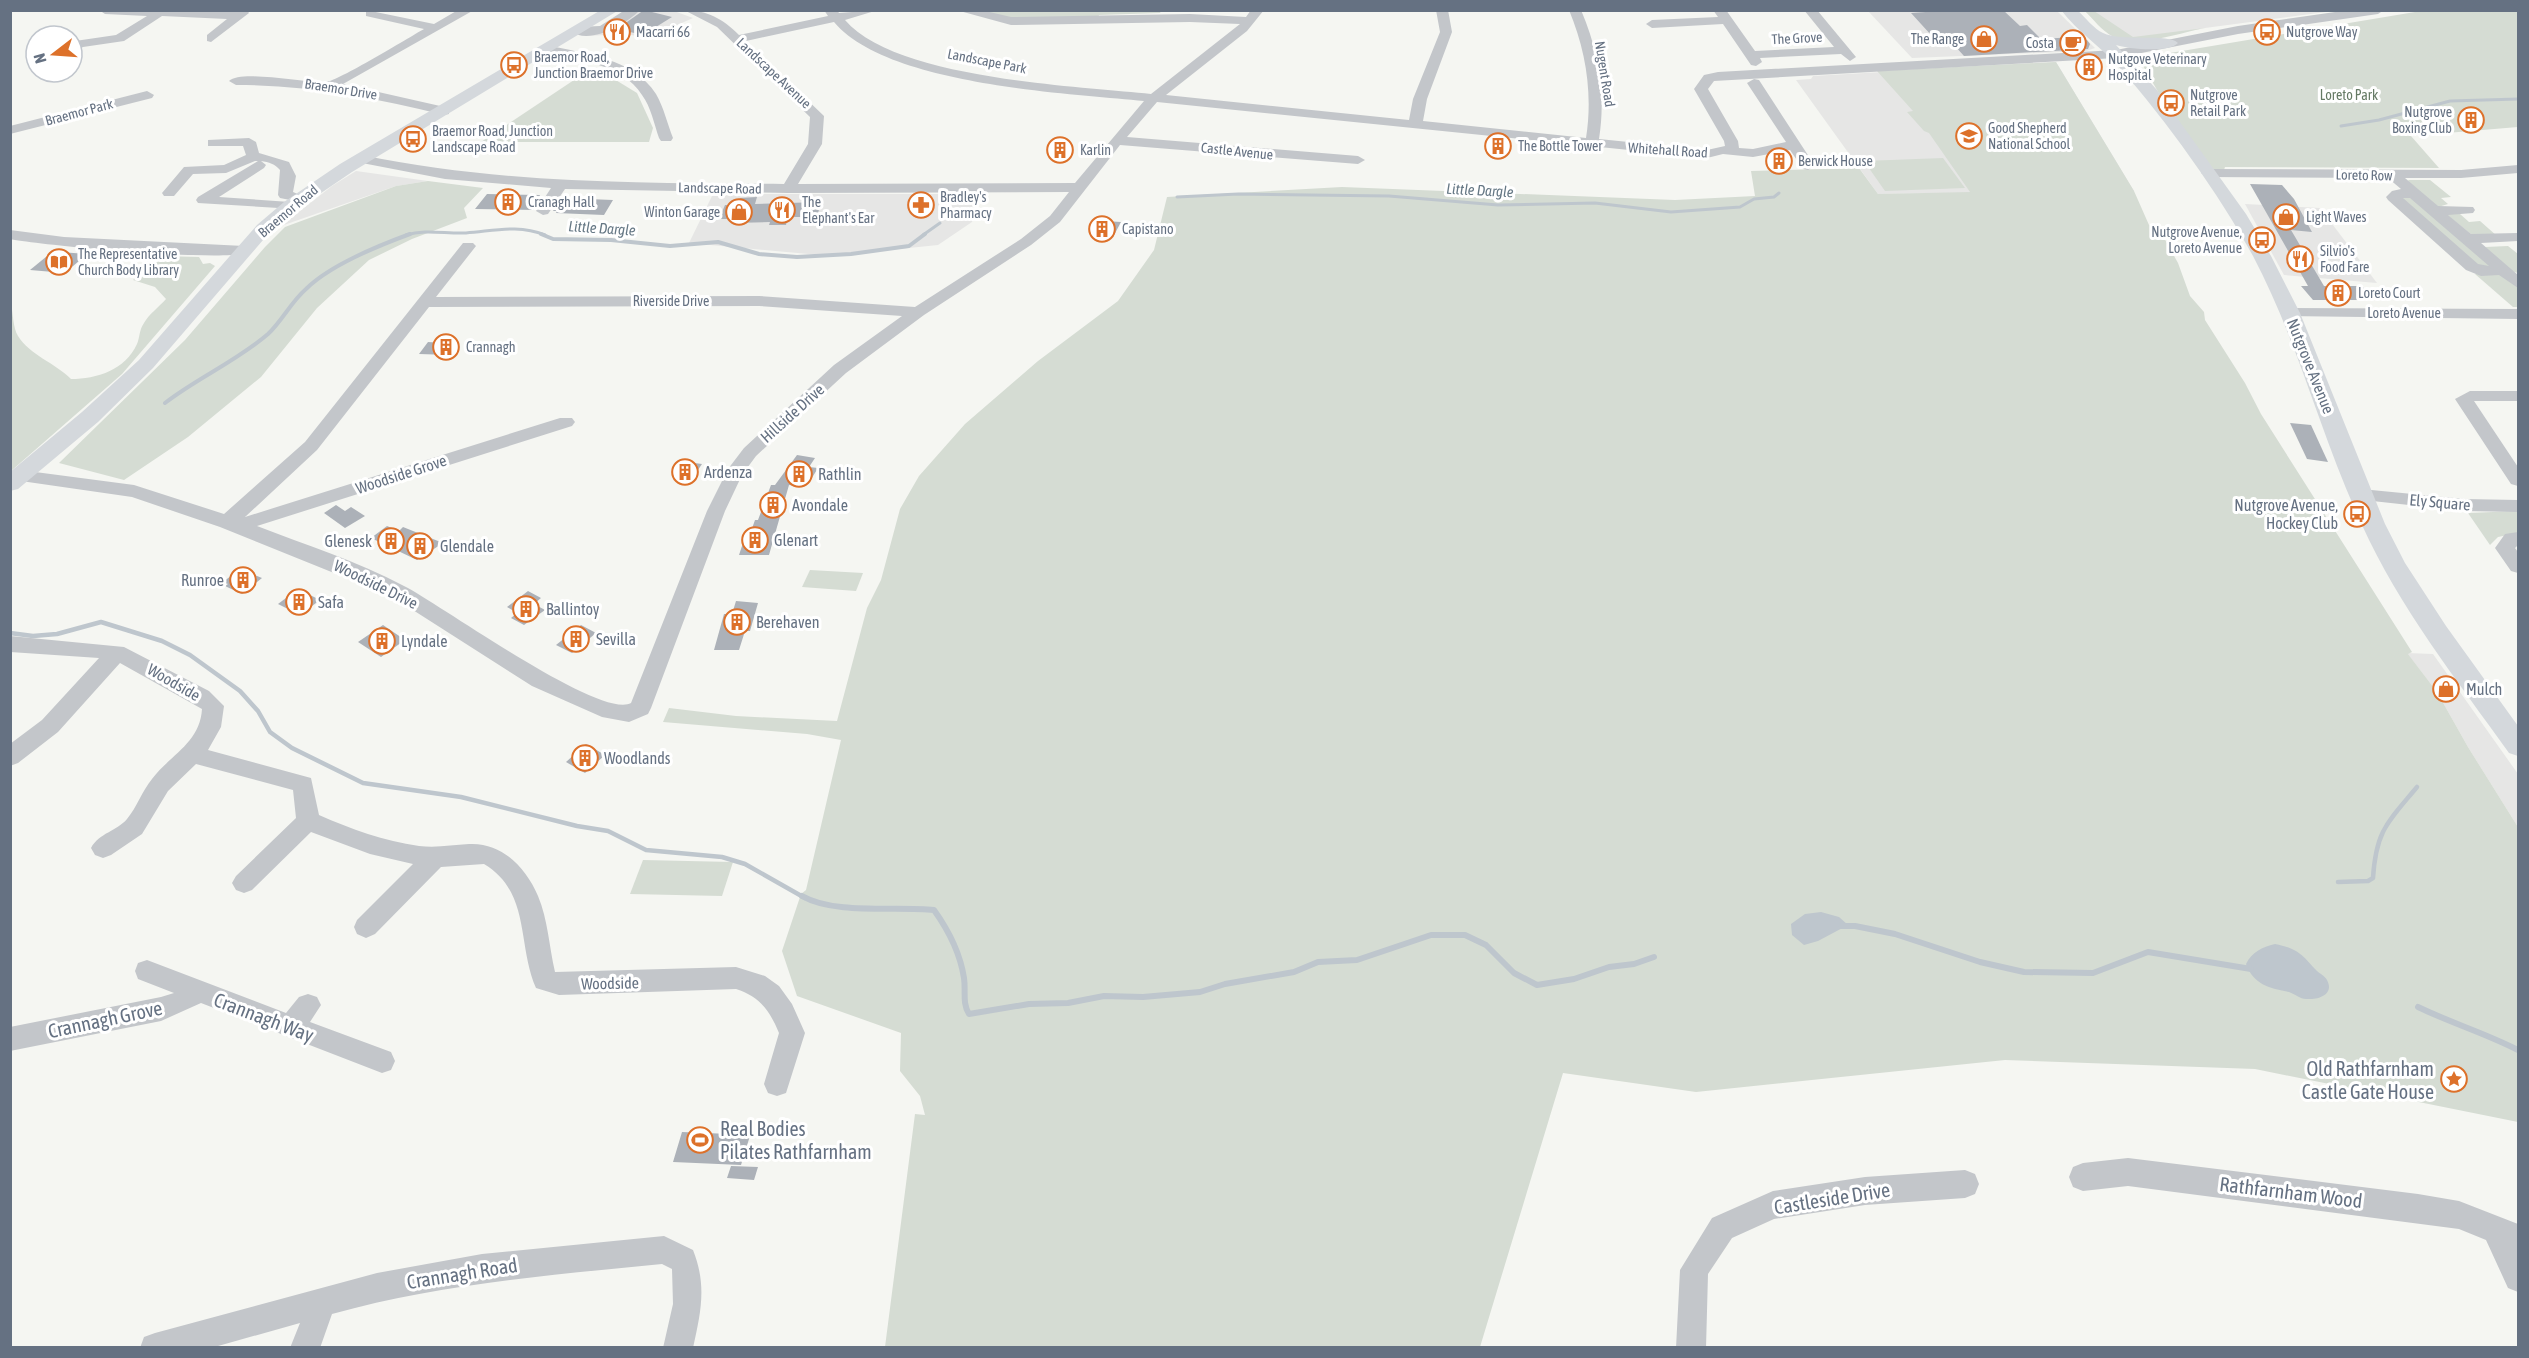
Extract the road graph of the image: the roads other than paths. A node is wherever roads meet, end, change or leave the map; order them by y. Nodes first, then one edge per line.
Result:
1 (105, 10) edge
2 (468, 10) edge
3 (612, 10) edge
4 (634, 10) edge
5 (690, 10) edge
6 (872, 10) edge
7 (962, 10) edge
8 (1442, 10) edge
9 (1575, 10) edge
10 (1810, 10) edge
11 (2068, 10) edge
12 (2379, 10) edge
13 (159, 13) junction
14 (242, 13) edge
15 (370, 13) dead end
16 (833, 14) edge
17 (1722, 15) edge
18 (1254, 16) edge
19 (1652, 24) dead end
20 (437, 28) junction
21 (577, 31) junction
22 (2096, 36) junction
23 (211, 38) dead end
24 (737, 39) junction
25 (98, 43) junction
26 (2170, 43) junction
27 (84, 44) edge
28 (547, 49) junction
29 (84, 51) edge
30 (1780, 54) junction
31 (2116, 54) junction
32 (1794, 71) junction
33 (236, 81) dead end
34 (1754, 83) dead end
35 (332, 85) junction
36 (147, 94) dead end
37 (1154, 98) junction
38 (444, 111) junction
39 (1415, 124) junction
40 (10, 130) edge
41 (666, 138) dead end
42 (1116, 140) junction
43 (1592, 142) junction
44 (213, 144) dead end
45 (1793, 144) junction
46 (1726, 151) junction
47 (362, 159) junction
48 (1358, 160) dead end
49 (256, 161) junction
50 (1808, 166) dead end
51 (2518, 169) edge
52 (2208, 173) junction
53 (2393, 175) junction
54 (560, 185) junction
55 (1081, 187) junction
56 (788, 189) junction
57 (169, 193) dead end
58 (2414, 193) junction
59 (295, 202) junction
60 (2468, 210) dead end
61 (543, 211) dead end
62 (2435, 211) junction
63 (10, 234) edge
64 (2518, 237) edge
65 (2467, 239) junction
66 (468, 246) dead end
67 (244, 251) junction
68 (2513, 276) edge
69 (424, 302) junction
70 (918, 312) junction
71 (2289, 313) junction
72 (2518, 314) edge
73 (2518, 396) edge
74 (566, 422) dead end
75 (15, 480) edge
76 (2518, 480) edge
77 (2361, 495) junction
78 (2518, 506) edge
79 (232, 524) junction
80 (2512, 543) edge
81 (2518, 566) edge
82 (10, 644) edge
83 (117, 652) junction
84 (610, 711) joint
85 (2518, 746) edge
86 (192, 754) junction
87 (10, 757) edge
88 (308, 820) junction
89 (103, 848) dead end
90 (435, 857) junction
91 (244, 883) dead end
92 (366, 927) dead end
93 (147, 971) dead end
94 (197, 992) junction
95 (308, 1005) dead end
96 (290, 1027) junction
97 (10, 1039) edge
98 (382, 1061) dead end
99 (777, 1084) dead end
100 (2083, 1177) dead end
101 (1965, 1184) dead end
102 (2507, 1234) edge
103 (2518, 1278) edge
104 (322, 1302) junction
105 (155, 1347) edge
106 (305, 1347) edge
107 (678, 1347) edge
108 (1691, 1347) edge

1 - 13 street
2 - 20 street
3 - 21 main road, Braemor Road
4 - 21 street, Braemor Road
5 - 24 street, Landscape Avenue
6 - 16 street
7 - 18 street
8 - 39 street
9 - 43 street, Nugent Road
10 - 30 street, The Grove
11 - 22 main road, Nutgrove Avenue
12 - 26 street
13 - 14 street
13 - 25 street
14 - 23 street
15 - 20 street
16 - 24 street
16 - 37 street, Landscape Park
17 - 19 street
17 - 30 street, The Grove
18 - 37 street, Hillside Drive
20 - 35 street
21 - 28 main road, Braemor Road
22 - 26 main road
22 - 31 main road, Nutgrove Avenue
24 - 56 street, Landscape Avenue
25 - 27 street
25 - 29 street
26 - 31 street
28 - 38 main road, Braemor Road
28 - 41 street
30 - 32 street
31 - 32 street, Whitehall Road
31 - 52 main road, Nutgrove Avenue
32 - 46 street, Whitehall Road
33 - 35 street, Braemor Drive
34 - 45 street
35 - 38 street, Braemor Drive
36 - 40 street, Braemor Park
37 - 39 street, Whitehall Road
37 - 42 street, Hillside Drive
38 - 47 main road, Braemor Road
39 - 43 street, Whitehall Road
42 - 48 street, Castle Avenue
42 - 55 street, Hillside Drive
43 - 46 street, Whitehall Road
44 - 49 street
45 - 46 street
45 - 50 street
47 - 54 street, Landscape Road
47 - 59 main road, Braemor Road
49 - 57 street
49 - 59 street
49 - 59 street
51 - 53 street, Loreto Row
52 - 53 street, Loreto Row
52 - 71 main road, Nutgrove Avenue
53 - 58 street
54 - 56 street, Landscape Road
54 - 61 street
55 - 56 street, Landscape Road
55 - 70 street, Hillside Drive
58 - 62 street
58 - 68 street
59 - 67 main road, Braemor Road
60 - 62 street
62 - 65 street
63 - 67 street
64 - 65 street
65 - 68 street
66 - 69 street
67 - 75 main road, Braemor Road
69 - 70 street, Riverside Drive
69 - 79 street
70 - 84 street, Hillside Drive
71 - 72 street, Loreto Avenue
71 - 77 main road, Nutgrove Avenue
73 - 76 street
74 - 79 street, Woodside Grove
75 - 79 street, Woodside Drive
77 - 78 street, Ely Square
77 - 85 main road, Nutgrove Avenue
79 - 84 street, Woodside Drive
80 - 81 street
82 - 83 street, Woodside
83 - 86 street, Woodside
83 - 87 street
86 - 88 street
86 - 89 street, Woodside
88 - 90 street, Woodside
88 - 91 street
90 - 92 street
90 - 99 street, Woodside
93 - 94 street, Crannagh Way
94 - 96 street, Crannagh Way
94 - 97 street, Crannagh Grove
95 - 96 street
96 - 98 street, Crannagh Way
100 - 102 street, Rathfarnham Wood
101 - 108 street, Castleside Drive
102 - 103 street, Rathfarnham Wood
104 - 105 street, Crannagh Road
104 - 106 street
104 - 107 street, Crannagh Road

